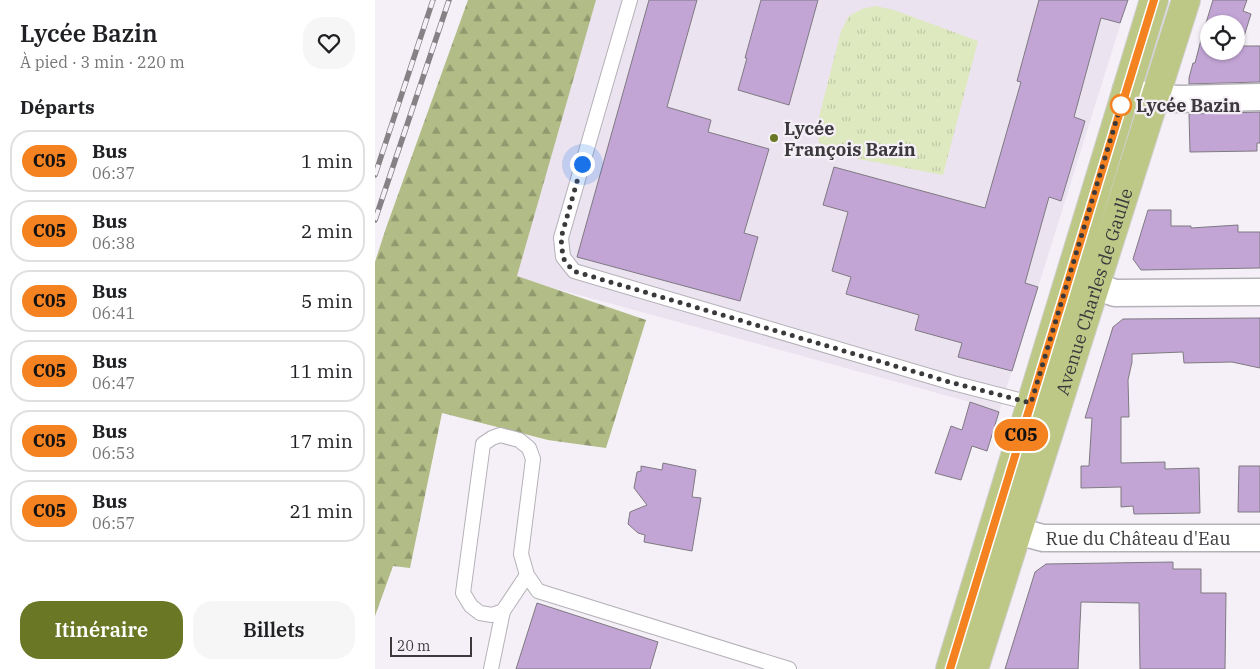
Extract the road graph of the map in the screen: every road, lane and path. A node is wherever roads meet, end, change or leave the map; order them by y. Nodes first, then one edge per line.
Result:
1 (629, 0) edge
2 (1153, 0) edge
3 (1185, 0) edge
4 (1126, 90) junction
5 (1260, 97) edge
6 (1155, 98) junction
7 (1095, 286) junction
8 (1260, 292) edge
9 (1043, 408) junction
10 (1017, 531) junction
11 (1260, 538) edge
12 (527, 574) junction
13 (503, 611) junction
14 (784, 668) edge
15 (491, 669) edge
16 (950, 669) edge
17 (974, 669) edge

1 - 9 lane
2 - 4 main road, Avenue Charles de Gaulle
3 - 6 main road, Avenue Charles de Gaulle
4 - 6 street
4 - 9 main road, Avenue Charles de Gaulle
5 - 6 street
6 - 7 main road, Avenue Charles de Gaulle
7 - 8 street
7 - 9 main road, Avenue Charles de Gaulle
9 - 10 main road, Avenue Charles de Gaulle
9 - 16 main road, Avenue Charles de Gaulle
10 - 11 street, Rue du Château d'Eau
10 - 17 main road, Avenue Charles de Gaulle
12 - 13 lane
12 - 13 lane
12 - 14 lane
13 - 15 lane

